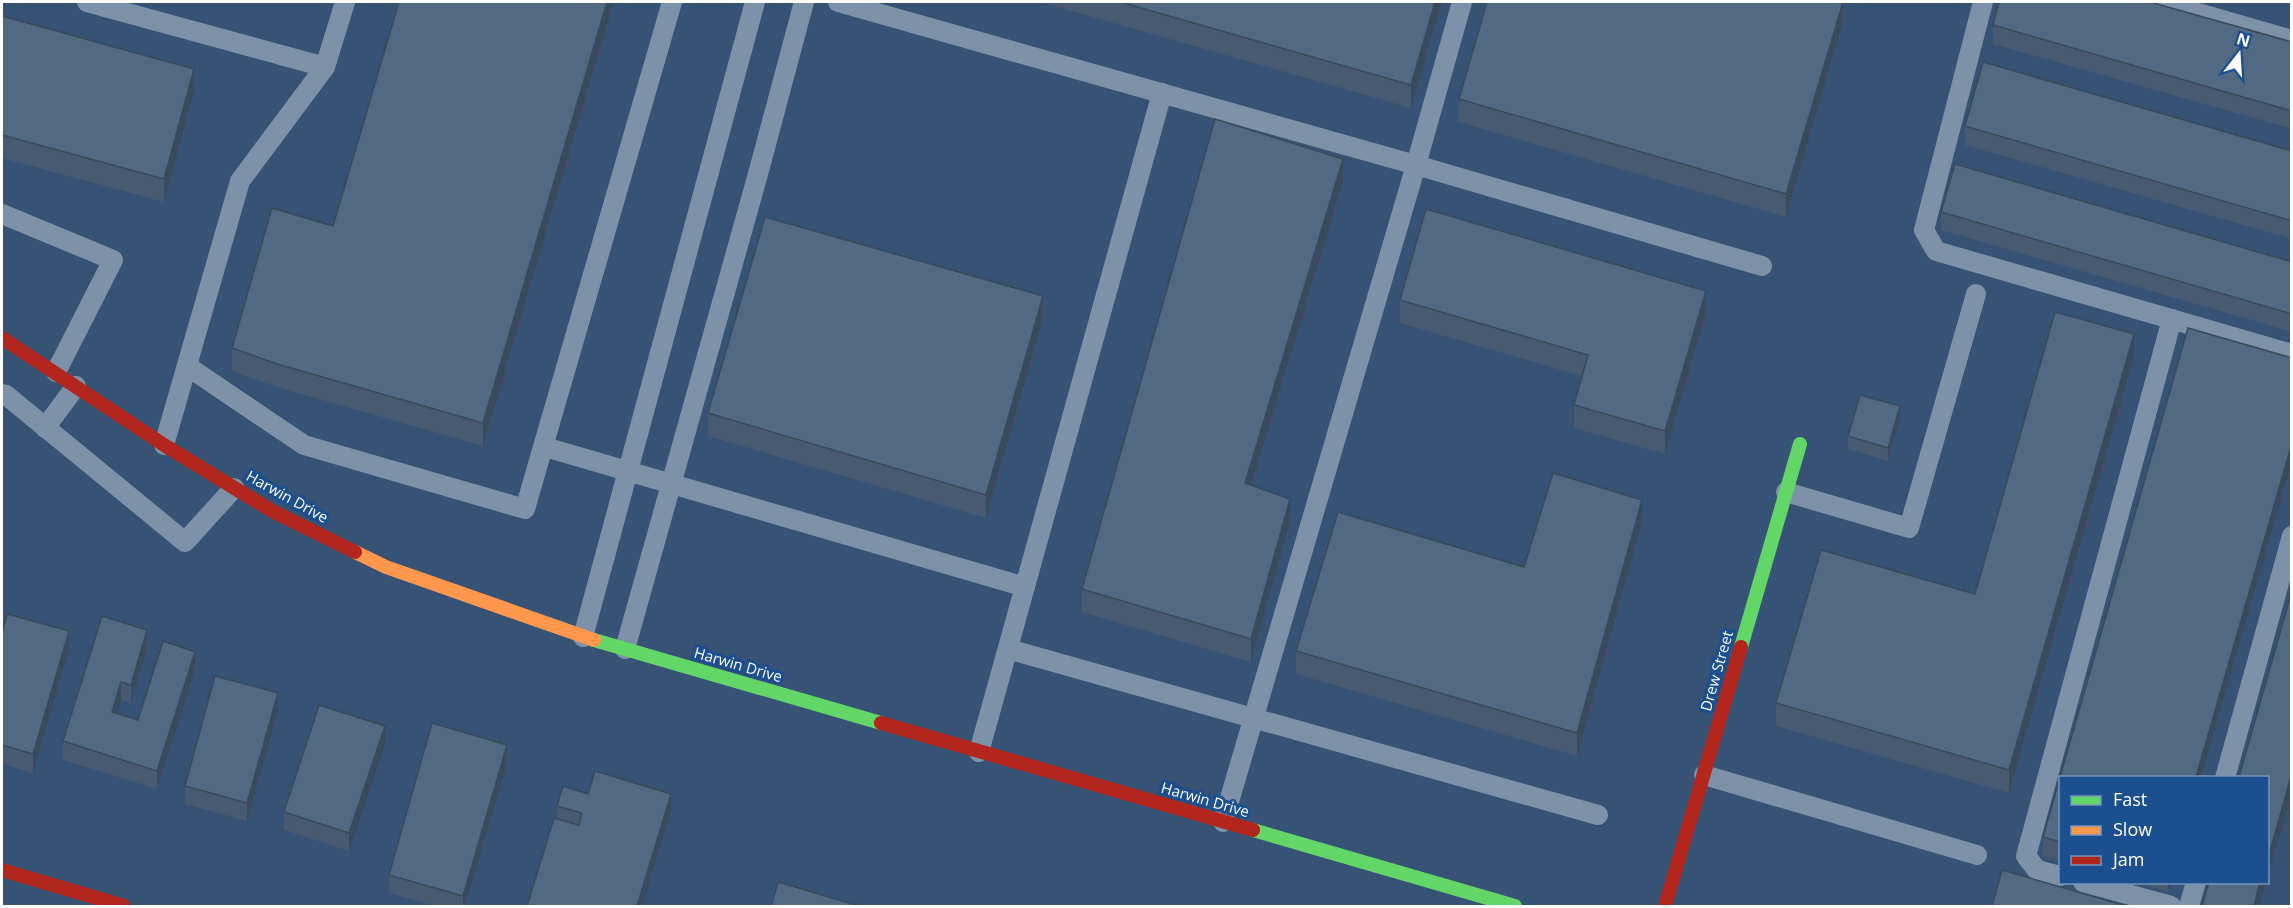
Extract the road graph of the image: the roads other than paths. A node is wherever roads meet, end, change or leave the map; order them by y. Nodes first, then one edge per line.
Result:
1 (87, 2) edge
2 (345, 2) edge
3 (672, 2) edge
4 (756, 2) edge
5 (804, 2) edge
6 (838, 2) edge
7 (1462, 2) edge
8 (1983, 2) edge
9 (2160, 2) edge
10 (2292, 40) edge
11 (325, 67) junction
12 (1162, 93) junction
13 (1416, 165) junction
14 (2, 214) edge
15 (1762, 266) dead end
16 (1977, 294) dead end
17 (2172, 319) junction
18 (2, 338) edge
19 (2292, 354) edge
20 (187, 366) junction
21 (56, 372) junction
22 (76, 386) junction
23 (2, 394) edge
24 (45, 428) junction
25 (1800, 444) dead end
26 (164, 445) junction
27 (545, 447) junction
28 (628, 472) junction
29 (672, 485) junction
30 (234, 488) junction
31 (1786, 492) junction
32 (2292, 536) edge
33 (1025, 587) junction
34 (584, 638) junction
35 (1008, 649) junction
36 (625, 650) junction
37 (1254, 720) junction
38 (980, 752) junction
39 (1704, 776) junction
40 (2225, 776) edge
41 (1598, 815) dead end
42 (1223, 822) junction
43 (1977, 855) dead end
44 (2, 870) edge
45 (2059, 876) edge
46 (2090, 884) edge
47 (2195, 884) edge
48 (124, 906) edge
49 (1515, 906) edge
50 (1665, 906) edge
51 (2171, 906) edge
52 (2189, 906) edge

1 - 11 lane
2 - 11 lane
3 - 27 lane
4 - 28 lane
5 - 29 lane
6 - 12 lane
7 - 13 lane
8 - 17 lane
9 - 10 lane
11 - 20 lane
12 - 13 lane
12 - 33 lane
13 - 15 lane
13 - 37 lane
14 - 21 lane
16 - 31 lane
17 - 19 lane
17 - 45 lane
18 - 21 main road, Harwin Drive
20 - 26 lane
20 - 27 lane
21 - 22 main road, Harwin Drive
22 - 24 lane
22 - 26 main road, Harwin Drive
23 - 24 lane
24 - 30 lane
25 - 31 main road, Drew Street
26 - 30 main road, Harwin Drive
27 - 28 lane
28 - 29 lane
28 - 34 lane
29 - 33 lane
29 - 36 lane
30 - 34 main road, Harwin Drive
31 - 39 main road, Drew Street
32 - 40 lane
33 - 35 lane
34 - 36 main road, Harwin Drive
35 - 37 lane
35 - 38 lane
36 - 38 main road, Harwin Drive
37 - 41 lane
37 - 42 lane
38 - 42 main road, Harwin Drive
39 - 43 lane
39 - 50 main road, Drew Street
42 - 49 main road, Harwin Drive
44 - 48 main road
46 - 51 lane
47 - 52 lane

